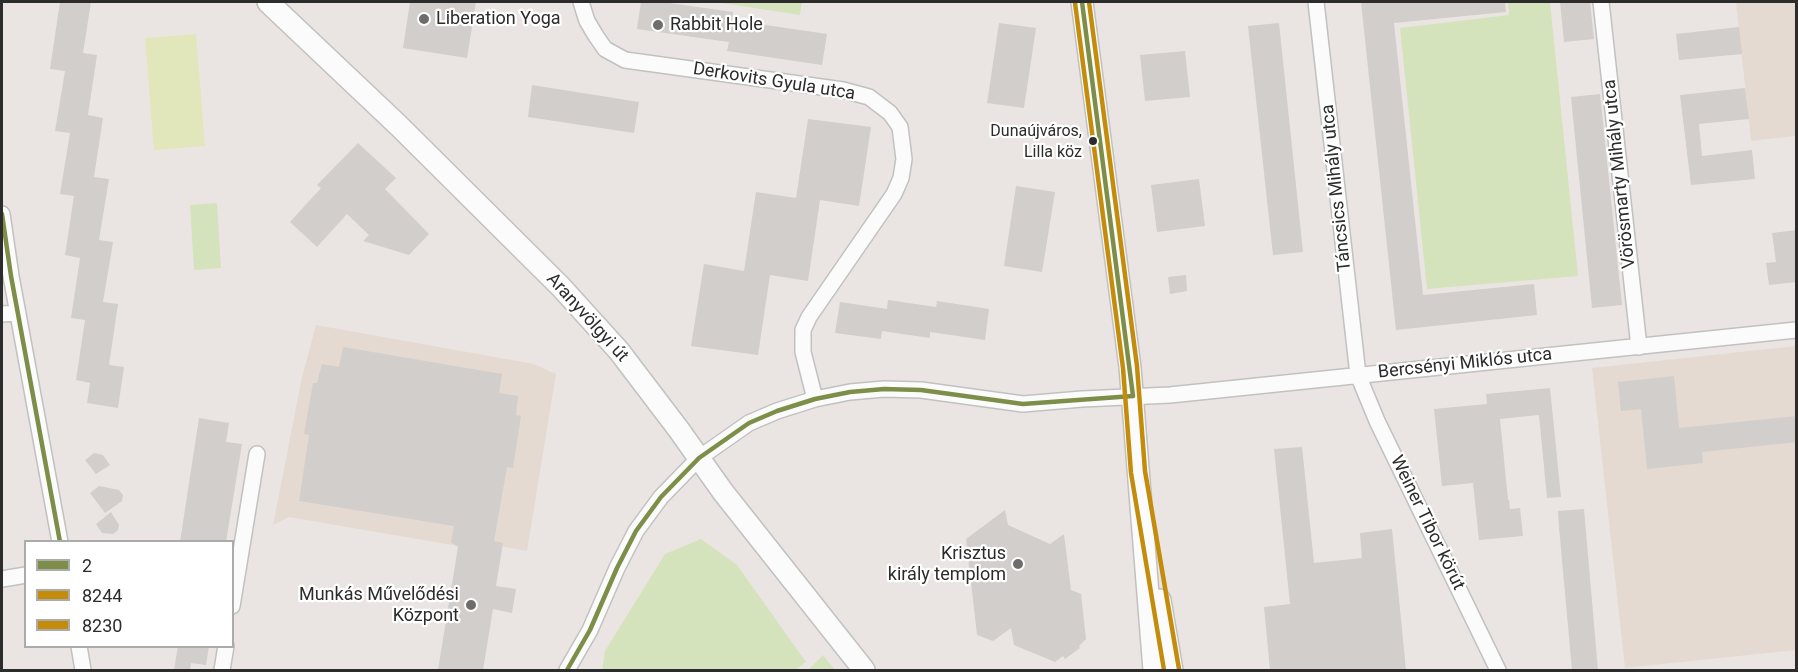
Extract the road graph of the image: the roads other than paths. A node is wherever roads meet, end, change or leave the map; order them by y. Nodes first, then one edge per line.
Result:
1 (268, 2) edge
2 (581, 2) edge
3 (1082, 2) edge
4 (1316, 2) edge
5 (1601, 2) edge
6 (2, 214) edge
7 (18, 313) junction
8 (2, 314) edge
9 (1797, 330) edge
10 (1639, 346) junction
11 (1358, 375) junction
12 (1133, 396) junction
13 (815, 399) junction
14 (257, 454) dead end
15 (699, 458) junction
16 (1138, 472) junction
17 (60, 540) edge
18 (24, 574) edge
19 (2, 579) edge
20 (234, 594) edge
21 (79, 648) edge
22 (226, 648) edge
23 (83, 670) edge
24 (222, 670) edge
25 (567, 670) edge
26 (864, 670) edge
27 (1154, 670) edge
28 (1172, 670) edge
29 (1497, 670) edge

1 - 15 street, Aranyvölgyi út
2 - 13 street, Derkovits Gyula utca
3 - 12 street
4 - 11 street, Táncsics Mihály utca
5 - 10 street, Vörösmarty Mihály utca
6 - 7 street
7 - 8 street
7 - 17 street
9 - 10 street, Bercsényi Miklós utca
10 - 11 street, Bercsényi Miklós utca
11 - 12 street, Bercsényi Miklós utca
11 - 29 street, Weiner Tibor körút
12 - 13 street, Bercsényi Miklós utca
12 - 16 street
13 - 15 street, Bercsényi Miklós utca
14 - 20 street
15 - 25 street, Bercsényi Miklós utca
15 - 26 street, Aranyvölgyi út
16 - 27 street
16 - 28 street
18 - 19 street
21 - 23 street
22 - 24 street

